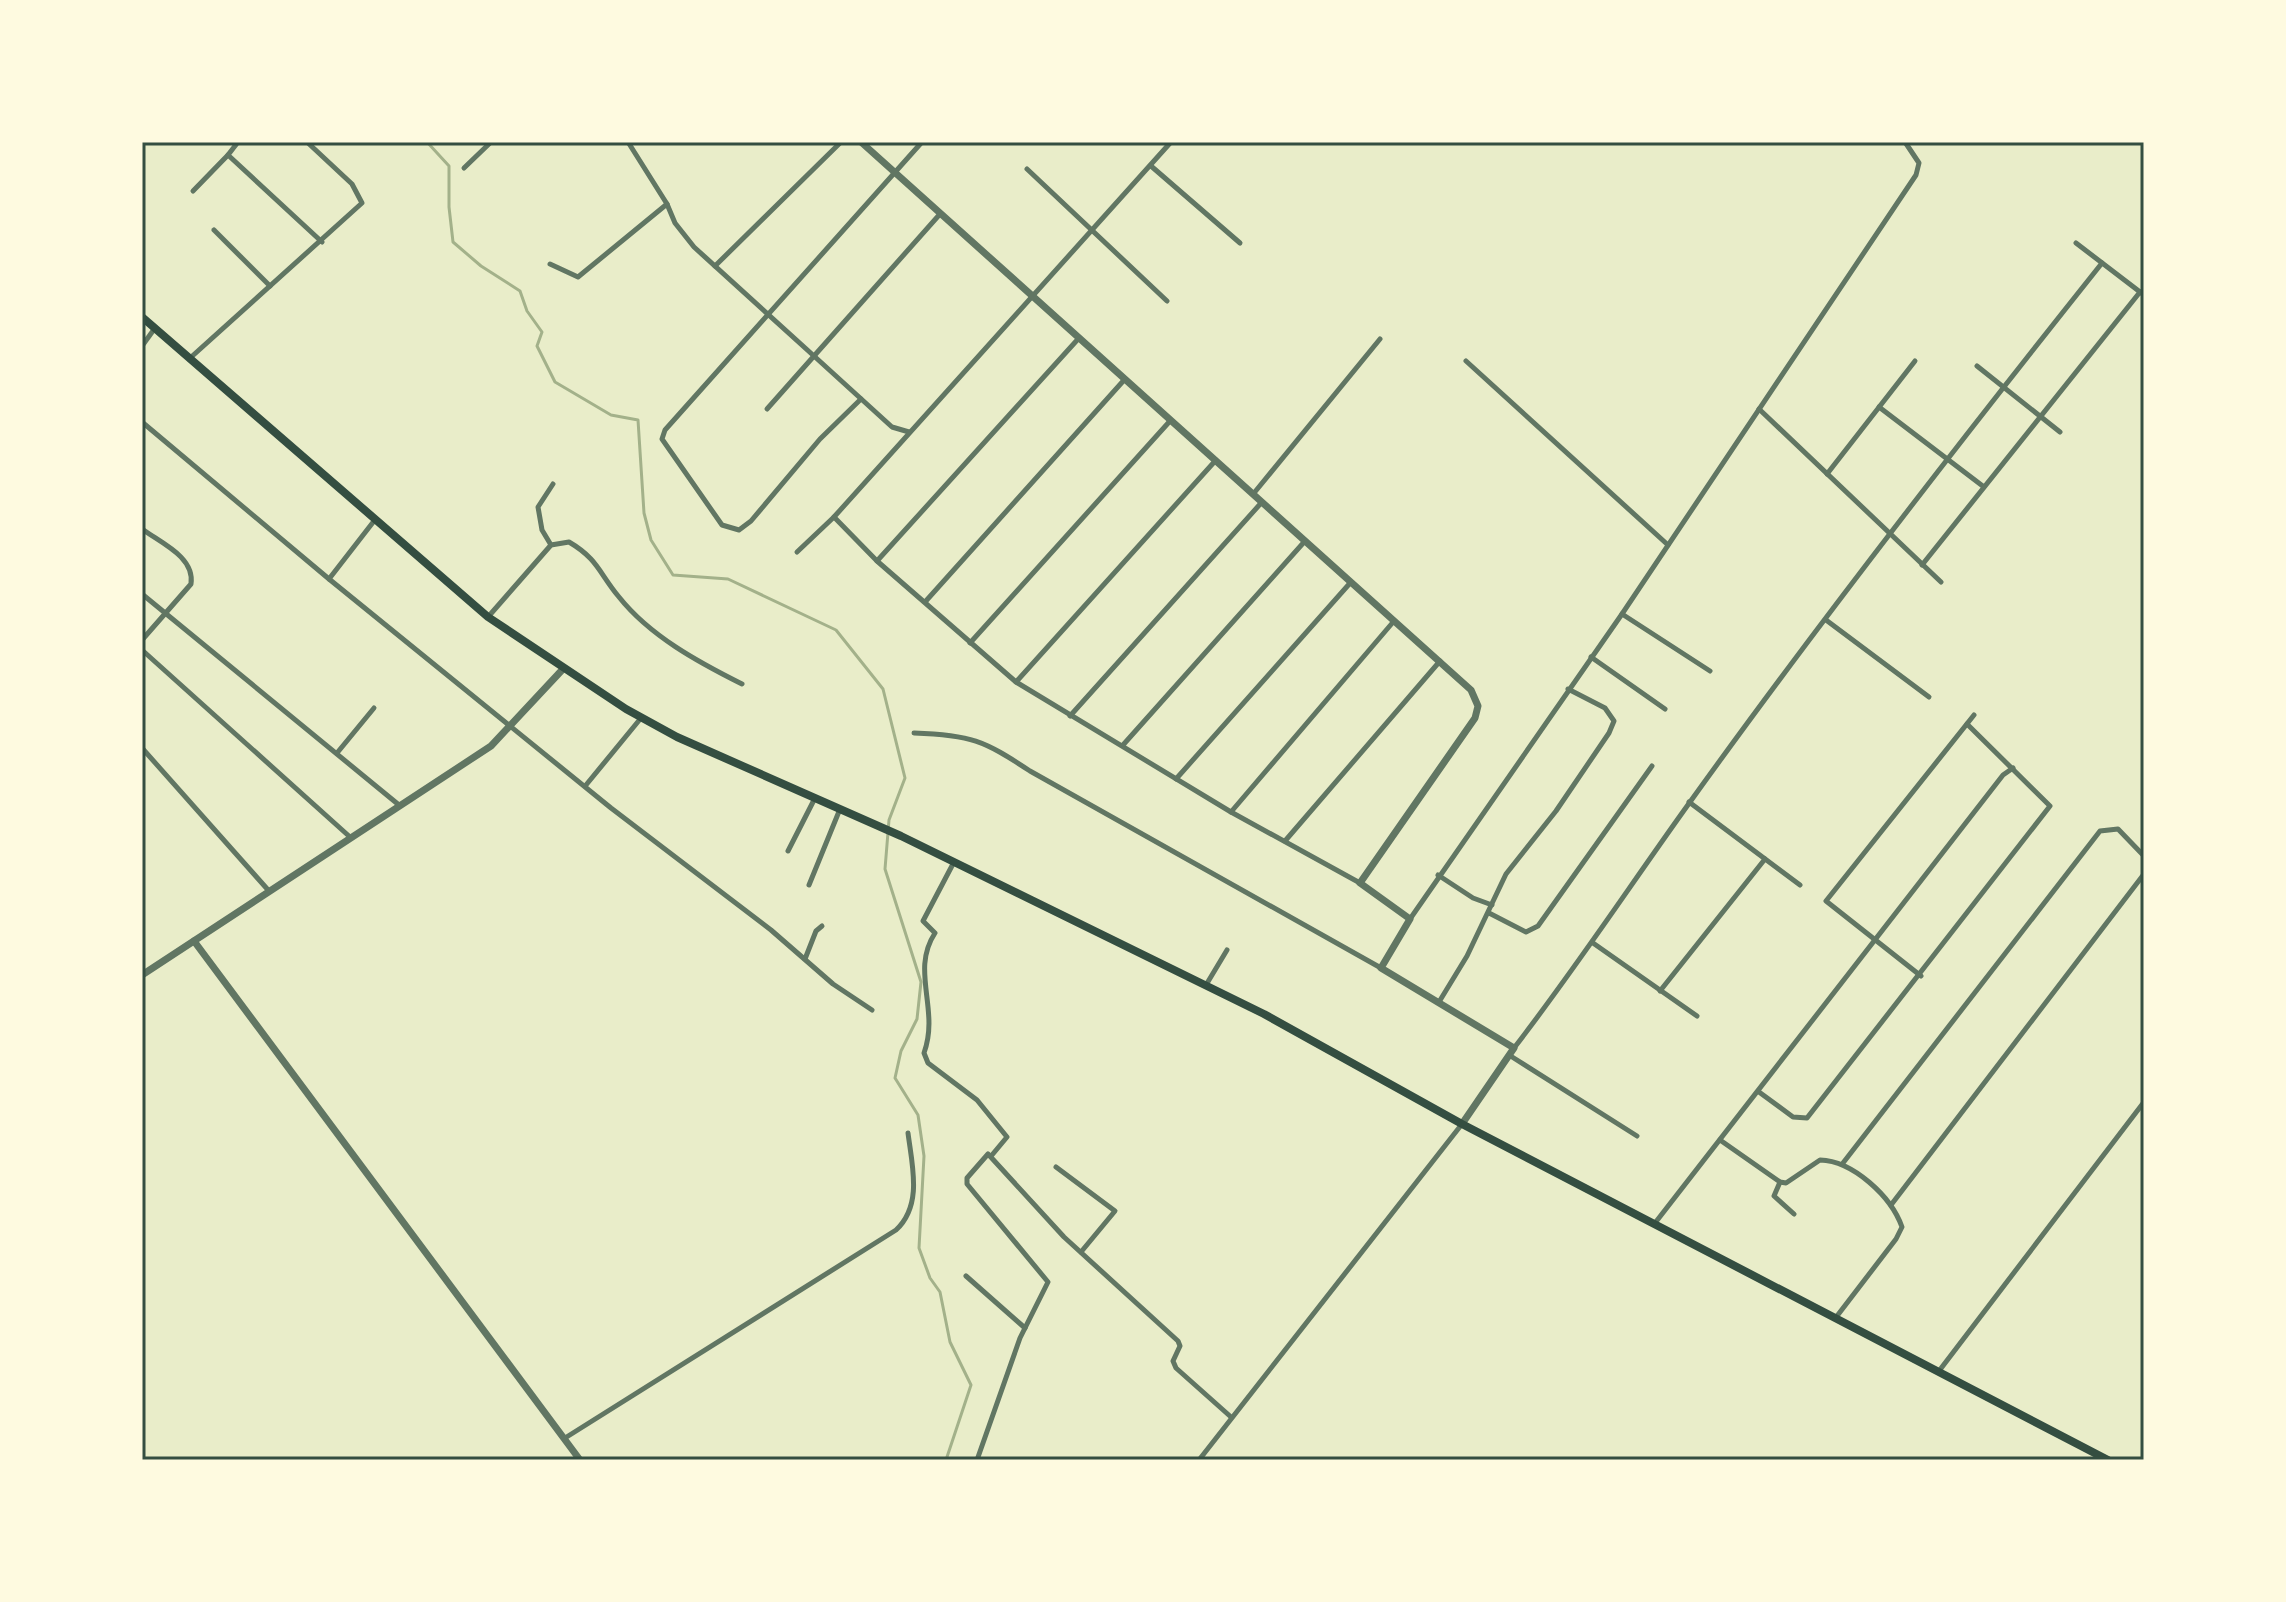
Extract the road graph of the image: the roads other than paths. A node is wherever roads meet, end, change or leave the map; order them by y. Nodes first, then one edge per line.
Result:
1 (238, 142) edge
2 (307, 142) edge
3 (491, 142) edge
4 (628, 142) edge
5 (841, 142) edge
6 (861, 142) edge
7 (922, 142) edge
8 (1171, 142) edge
9 (1905, 142) edge
10 (228, 155) junction
11 (1151, 166) junction
12 (464, 168) dead end
13 (1027, 169) dead end
14 (896, 175) junction
15 (193, 191) dead end
16 (667, 204) junction
17 (940, 214) junction
18 (1092, 229) junction
19 (214, 230) dead end
20 (322, 242) junction
21 (1240, 243) dead end
22 (2076, 243) dead end
23 (2102, 263) junction
24 (550, 264) dead end
25 (715, 266) junction
26 (270, 286) junction
27 (2142, 293) edge
28 (1032, 296) junction
29 (1167, 301) dead end
30 (766, 314) junction
31 (142, 317) edge
32 (155, 328) junction
33 (1079, 338) junction
34 (1380, 339) dead end
35 (142, 346) edge
36 (814, 356) junction
37 (189, 359) junction
38 (1466, 361) dead end
39 (1915, 361) dead end
40 (1977, 366) dead end
41 (1125, 379) junction
42 (2003, 387) junction
43 (861, 399) junction
44 (1879, 407) junction
45 (767, 409) dead end
46 (1759, 409) junction
47 (2040, 417) junction
48 (1170, 421) junction
49 (142, 422) edge
50 (910, 432) junction
51 (2060, 432) dead end
52 (1947, 458) junction
53 (1216, 460) junction
54 (1827, 474) junction
55 (553, 484) dead end
56 (1984, 487) junction
57 (1254, 493) junction
58 (1262, 501) junction
59 (834, 517) junction
60 (374, 521) junction
61 (142, 529) edge
62 (1890, 535) junction
63 (1305, 540) junction
64 (551, 545) junction
65 (1668, 545) junction
66 (797, 552) dead end
67 (877, 561) junction
68 (1922, 565) junction
69 (329, 579) junction
70 (1351, 582) junction
71 (1941, 582) dead end
72 (142, 594) edge
73 (925, 602) junction
74 (166, 613) junction
75 (1622, 614) junction
76 (488, 617) junction
77 (1395, 620) junction
78 (1826, 620) junction
79 (142, 640) edge
80 (970, 643) junction
81 (142, 650) edge
82 (1591, 657) junction
83 (1440, 660) junction
84 (563, 669) junction
85 (1710, 671) dead end
86 (1016, 682) junction
87 (742, 684) dead end
88 (1568, 689) junction
89 (1929, 697) dead end
90 (374, 708) dead end
91 (1665, 709) dead end
92 (1974, 715) dead end
93 (1070, 716) junction
94 (641, 718) junction
95 (1967, 724) junction
96 (513, 726) junction
97 (914, 733) dead end
98 (1123, 745) junction
99 (142, 748) edge
100 (337, 754) junction
101 (1652, 766) dead end
102 (2013, 768) junction
103 (1176, 779) junction
104 (586, 786) junction
105 (815, 797) junction
106 (1689, 802) junction
107 (399, 805) junction
108 (841, 808) junction
109 (1231, 812) junction
110 (350, 837) junction
111 (1284, 841) junction
112 (788, 851) dead end
113 (2144, 856) edge
114 (1765, 859) junction
115 (954, 862) junction
116 (2144, 874) edge
117 (1438, 875) junction
118 (1360, 883) junction
119 (809, 885) dead end
120 (1800, 885) dead end
121 (269, 892) junction
122 (1492, 905) junction
123 (1489, 913) junction
124 (1410, 919) junction
125 (822, 926) dead end
126 (1873, 938) junction
127 (194, 941) junction
128 (1593, 943) junction
129 (1227, 950) dead end
130 (805, 959) junction
131 (1381, 968) junction
132 (142, 975) edge
133 (1921, 976) junction
134 (1206, 986) junction
135 (1660, 991) junction
136 (1439, 1002) junction
137 (872, 1010) dead end
138 (1697, 1016) dead end
139 (1512, 1052) junction
140 (1759, 1092) junction
141 (2144, 1102) edge
142 (1462, 1124) junction
143 (908, 1133) dead end
144 (1637, 1136) dead end
145 (1720, 1140) junction
146 (992, 1155) junction
147 (1843, 1163) junction
148 (1056, 1167) dead end
149 (1780, 1182) junction
150 (1891, 1205) junction
151 (1794, 1214) dead end
152 (1655, 1223) junction
153 (1081, 1252) junction
154 (966, 1276) dead end
155 (1837, 1316) junction
156 (1025, 1328) junction
157 (1939, 1371) junction
158 (1231, 1417) junction
159 (565, 1438) junction
160 (580, 1460) edge
161 (977, 1460) edge
162 (1199, 1460) edge
163 (2108, 1460) edge

1 - 10 street
2 - 20 street
3 - 12 street
4 - 16 street
5 - 25 street
6 - 14 street
7 - 14 street
8 - 11 street
9 - 46 street
10 - 15 street
10 - 20 street
11 - 18 street
11 - 21 street
13 - 18 street
14 - 17 street
14 - 30 street
16 - 24 street
16 - 25 street
17 - 28 street
17 - 36 street
18 - 28 street
18 - 29 street
19 - 26 street
20 - 26 street
22 - 23 street
23 - 27 street
23 - 42 street
25 - 30 street
26 - 37 street
27 - 47 street
28 - 33 street
28 - 50 street
30 - 36 street
30 - 43 street
31 - 32 main road
32 - 35 street
32 - 37 main road
33 - 41 street
33 - 67 street
34 - 57 street
36 - 43 street
36 - 45 street
37 - 60 main road
38 - 65 street
39 - 44 street
40 - 42 street
41 - 48 street
41 - 73 street
42 - 47 street
42 - 52 street
43 - 50 street
44 - 52 street
44 - 54 street
46 - 54 street
46 - 65 street
47 - 51 street
47 - 56 street
48 - 53 street
48 - 80 street
49 - 69 street
50 - 59 street
52 - 56 street
52 - 62 street
53 - 57 street
53 - 86 street
54 - 62 street
55 - 64 street
56 - 68 street
57 - 58 street
58 - 63 street
58 - 93 street
59 - 66 street
59 - 67 street
60 - 69 street
60 - 76 main road
61 - 74 street
62 - 68 street
62 - 78 street
63 - 70 street
63 - 98 street
64 - 76 street
64 - 87 street
65 - 75 street
67 - 73 street
68 - 71 street
69 - 96 street
70 - 77 street
70 - 103 street
72 - 74 street
73 - 80 street
74 - 79 street
74 - 100 street
75 - 82 street
75 - 85 street
76 - 84 main road
77 - 83 street
77 - 109 street
78 - 89 street
78 - 106 street
80 - 86 street
81 - 110 street
82 - 88 street
82 - 91 street
83 - 111 street
83 - 118 street
84 - 94 main road
84 - 96 street
86 - 93 street
88 - 117 street
88 - 122 street
90 - 100 street
92 - 95 street
93 - 98 street
94 - 104 street
94 - 105 main road
95 - 102 street
95 - 126 street
96 - 104 street
96 - 107 street
97 - 131 street
98 - 103 street
99 - 121 street
100 - 107 street
101 - 123 street
102 - 126 street
102 - 133 street
103 - 109 street
104 - 130 street
105 - 108 main road
105 - 112 street
106 - 114 street
106 - 128 street
107 - 110 street
108 - 115 main road
108 - 119 street
109 - 111 street
110 - 121 street
111 - 118 street
113 - 147 street
114 - 120 street
114 - 135 street
115 - 134 main road
115 - 146 street
116 - 150 street
117 - 122 street
117 - 124 street
118 - 124 street
121 - 127 street
122 - 123 street
123 - 136 street
124 - 131 street
125 - 130 street
126 - 133 street
126 - 140 street
127 - 132 street
127 - 159 street
128 - 135 street
128 - 139 street
129 - 134 street
130 - 137 street
131 - 136 street
133 - 140 street
134 - 142 main road
135 - 138 street
136 - 139 street
139 - 142 street
139 - 144 street
140 - 145 street
141 - 157 street
142 - 152 main road
142 - 158 street
143 - 159 street
145 - 149 street
145 - 152 street
146 - 153 street
146 - 156 street
147 - 149 street
147 - 150 street
148 - 153 street
149 - 151 street
150 - 155 street
152 - 155 main road
153 - 158 street
154 - 156 street
155 - 157 main road
156 - 161 street
157 - 163 main road
158 - 162 street
159 - 160 street

